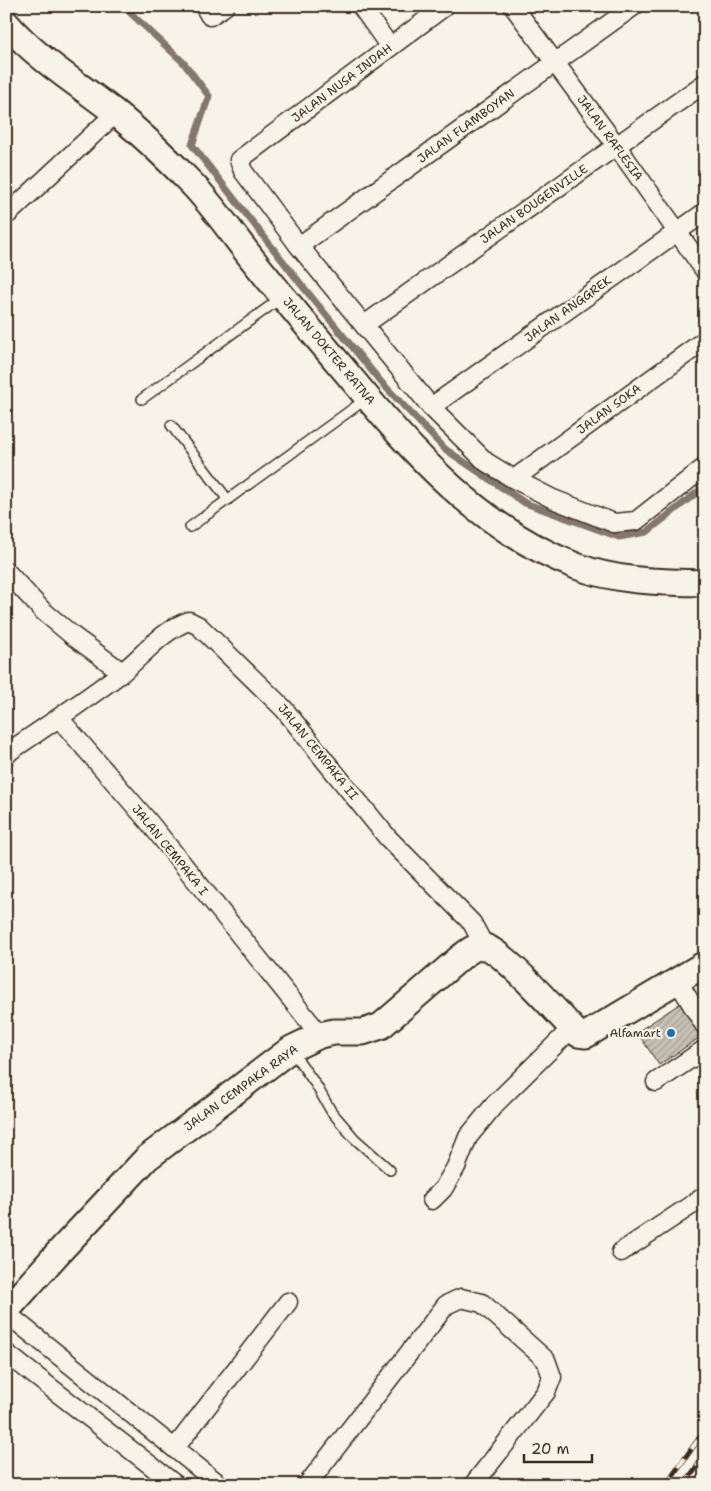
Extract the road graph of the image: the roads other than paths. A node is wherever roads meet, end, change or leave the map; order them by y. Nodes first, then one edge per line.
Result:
1 (361, 6) edge
2 (445, 6) edge
3 (513, 6) edge
4 (634, 6) edge
5 (6, 23) edge
6 (390, 47) junction
7 (555, 63) junction
8 (705, 83) edge
9 (116, 113) junction
10 (616, 145) junction
11 (705, 212) edge
12 (8, 214) dead end
13 (677, 232) junction
14 (299, 246) junction
15 (705, 271) edge
16 (283, 297) junction
17 (364, 325) junction
18 (705, 340) edge
19 (367, 398) junction
20 (142, 399) dead end
21 (431, 407) junction
22 (171, 425) dead end
23 (705, 467) edge
24 (514, 479) junction
25 (228, 500) junction
26 (190, 527) dead end
27 (6, 570) edge
28 (705, 583) edge
29 (122, 672) junction
30 (59, 718) junction
31 (6, 756) edge
32 (485, 947) junction
33 (705, 964) edge
34 (676, 980) junction
35 (705, 1026) edge
36 (572, 1028) junction
37 (320, 1035) junction
38 (291, 1049) junction
39 (705, 1050) edge
40 (656, 1082) dead end
41 (390, 1170) dead end
42 (705, 1196) edge
43 (432, 1200) dead end
44 (621, 1252) dead end
45 (288, 1302) dead end
46 (6, 1312) edge
47 (6, 1353) edge
48 (175, 1448) junction
49 (176, 1485) edge
50 (220, 1485) edge
51 (307, 1485) edge
52 (473, 1485) edge

1 - 6 street
2 - 6 street, JALAN NUSA INDAH
3 - 7 street, JALAN RAFLESIA
4 - 7 street, JALAN FLAMBOYAN
5 - 9 street, JALAN DOKTER RATNA
6 - 14 street, JALAN NUSA INDAH
7 - 10 street, JALAN RAFLESIA
7 - 14 street, JALAN FLAMBOYAN
8 - 10 street, JALAN BOUGENVILLE
9 - 12 street
9 - 16 street, JALAN DOKTER RATNA
10 - 13 street, JALAN RAFLESIA
10 - 17 street, JALAN BOUGENVILLE
11 - 13 street, JALAN ANGGREK
13 - 15 street, JALAN RAFLESIA
13 - 21 street, JALAN ANGGREK
14 - 17 street
16 - 19 street, JALAN DOKTER RATNA
16 - 20 lane
17 - 21 street
18 - 24 street, JALAN SOKA
19 - 25 lane
19 - 28 street, JALAN DOKTER RATNA
21 - 24 street
22 - 25 lane
23 - 24 street
25 - 26 lane
27 - 29 street
29 - 30 street, JALAN CEMPAKA II
29 - 32 street, JALAN CEMPAKA II
30 - 31 street
30 - 37 street, JALAN CEMPAKA I
32 - 36 street
32 - 37 street, JALAN CEMPAKA RAYA
33 - 34 street
34 - 35 street
34 - 36 street
36 - 43 street
37 - 38 street, JALAN CEMPAKA RAYA
38 - 41 lane
38 - 46 street, JALAN CEMPAKA RAYA
39 - 40 street
42 - 44 street
45 - 48 street
46 - 48 street
47 - 49 street
48 - 50 street
51 - 52 street

